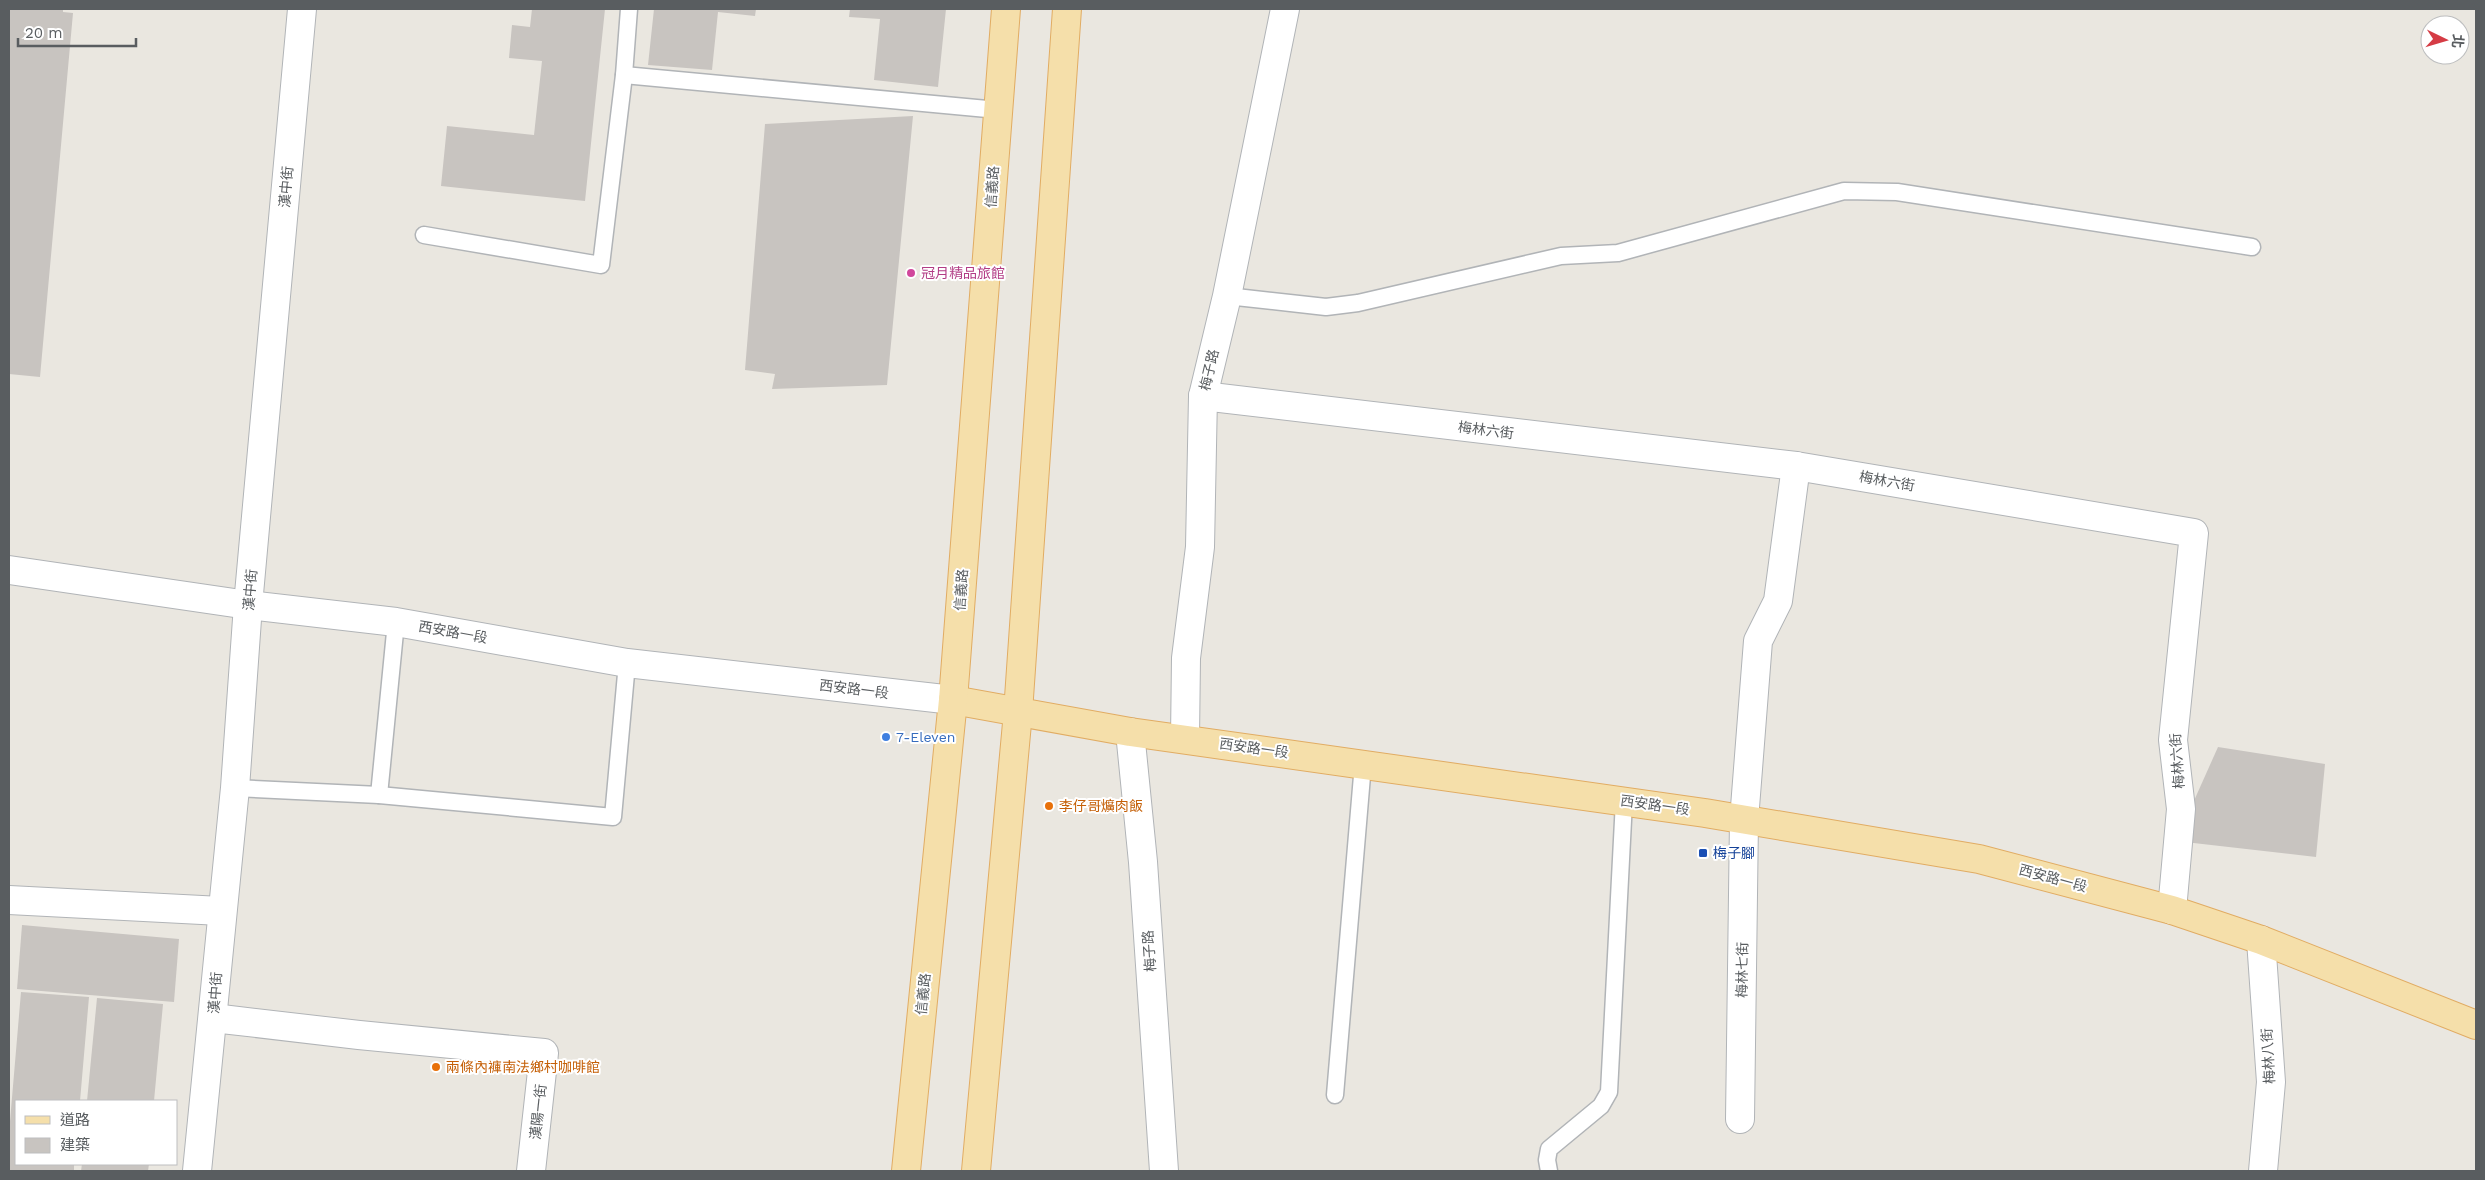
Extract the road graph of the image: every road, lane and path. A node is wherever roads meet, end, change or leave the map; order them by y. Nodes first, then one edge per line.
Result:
1 (302, 9) edge
2 (629, 9) edge
3 (1006, 9) edge
4 (1067, 9) edge
5 (1285, 9) edge
6 (624, 75) junction
7 (998, 110) junction
8 (424, 235) dead end
9 (2252, 247) dead end
10 (1227, 296) junction
11 (1203, 396) junction
12 (1796, 466) junction
13 (9, 570) edge
14 (248, 604) junction
15 (396, 622) junction
16 (628, 663) junction
17 (953, 700) junction
18 (1018, 712) junction
19 (1130, 732) junction
20 (1185, 738) junction
21 (1364, 764) junction
22 (235, 788) junction
23 (379, 795) junction
24 (1624, 801) junction
25 (1744, 820) junction
26 (9, 900) edge
27 (221, 910) junction
28 (2172, 910) junction
29 (2261, 940) junction
30 (213, 1018) junction
31 (2476, 1025) edge
32 (1335, 1095) dead end
33 (1740, 1119) dead end
34 (196, 1171) edge
35 (532, 1171) edge
36 (906, 1171) edge
37 (976, 1171) edge
38 (1164, 1171) edge
39 (1550, 1171) edge
40 (2263, 1171) edge

1 - 14 street, 漢中街
2 - 6 lane
3 - 7 main road, 信義路
4 - 18 main road
5 - 10 street, 梅子路
6 - 7 lane
6 - 8 lane
7 - 17 main road, 信義路
9 - 10 lane
10 - 11 street, 梅子路
11 - 12 street, 梅林六街
11 - 20 street, 梅子路
12 - 25 street, 梅林七街
12 - 28 street, 梅林六街
13 - 14 street, 西安路一段
14 - 15 street, 西安路一段
14 - 22 street, 漢中街
15 - 16 street, 西安路一段
15 - 23 lane
16 - 17 street, 西安路一段
16 - 23 lane
17 - 18 main road, 西安路一段
17 - 36 main road, 信義路
18 - 19 main road, 西安路一段
18 - 37 main road
19 - 20 main road, 西安路一段
19 - 38 street, 梅子路
20 - 21 main road, 西安路一段
21 - 24 main road, 西安路一段
21 - 32 lane
22 - 23 lane
22 - 27 street, 漢中街
24 - 25 main road, 西安路一段
24 - 39 lane
25 - 28 main road, 西安路一段
25 - 33 street, 梅林七街
26 - 27 street
27 - 30 street, 漢中街
28 - 29 main road, 西安路一段
29 - 31 main road, 西安路一段
29 - 40 street, 梅林八街
30 - 34 street, 漢中街
30 - 35 street, 漢陽一街

